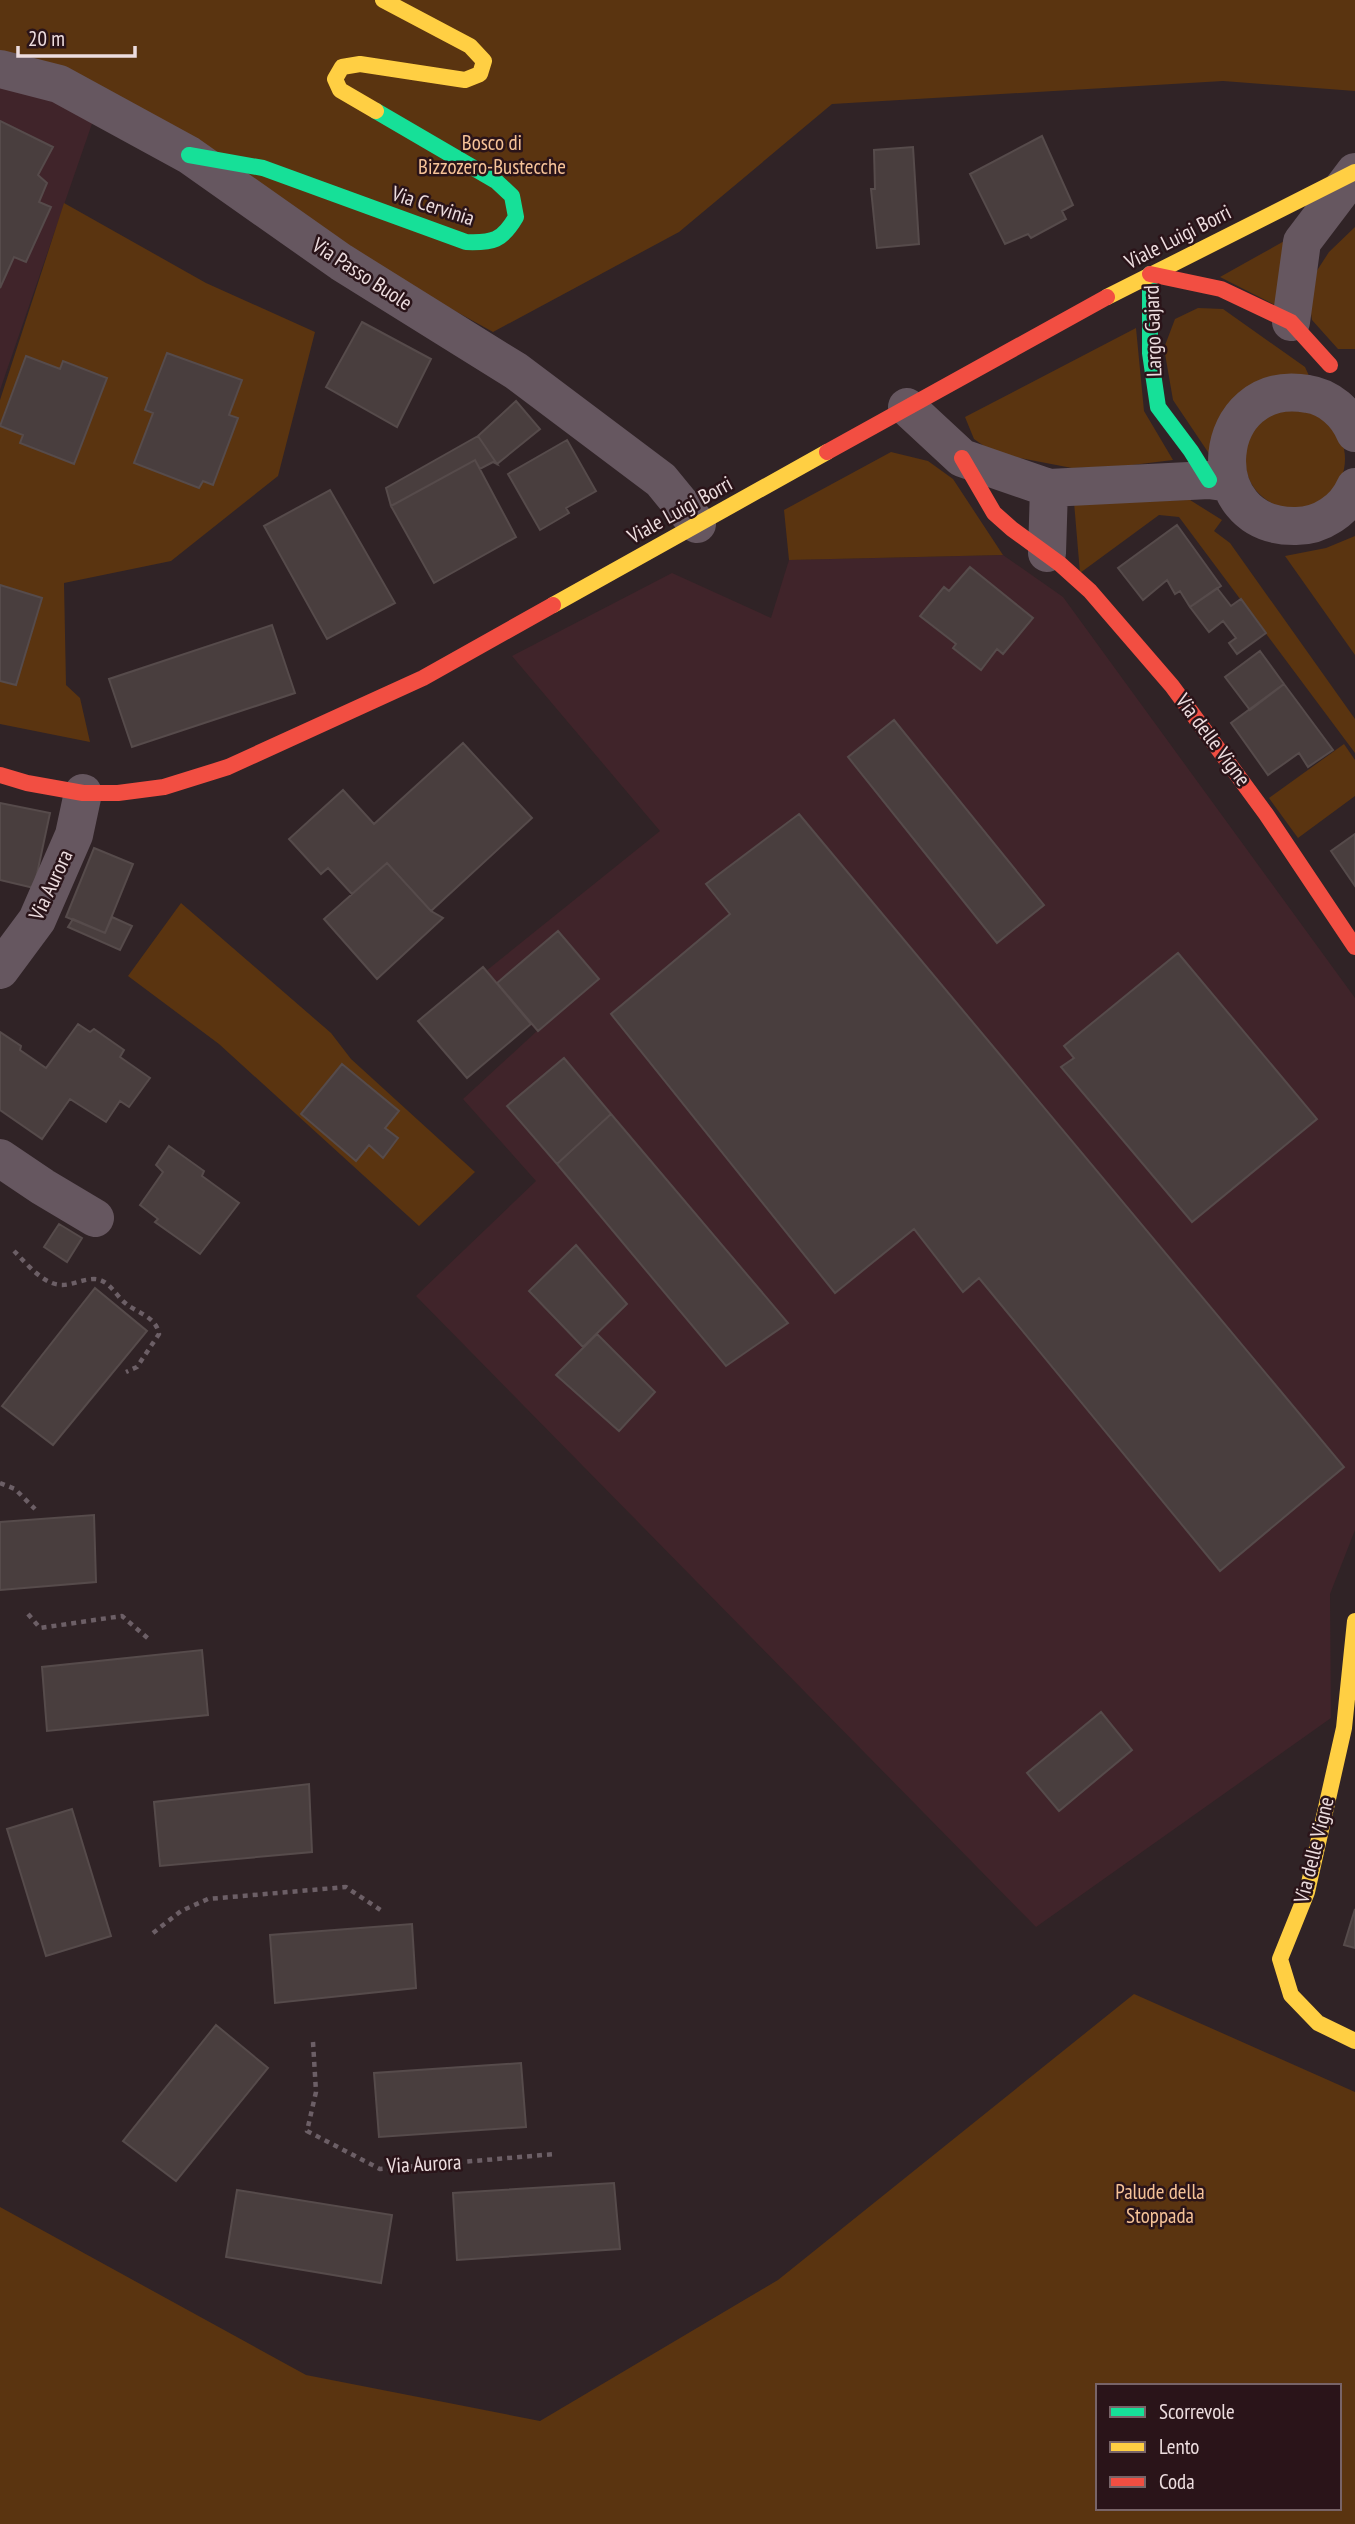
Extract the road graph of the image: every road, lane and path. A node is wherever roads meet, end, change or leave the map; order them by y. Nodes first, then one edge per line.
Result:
1 (383, 0) edge
2 (0, 69) edge
3 (189, 155) junction
4 (1355, 172) edge
5 (1150, 274) junction
6 (1291, 322) junction
7 (1334, 374) edge
8 (907, 407) junction
9 (1355, 433) edge
10 (962, 458) junction
11 (1219, 482) junction
12 (1355, 487) edge
13 (1049, 488) junction
14 (696, 524) junction
15 (1047, 553) junction
16 (0, 775) edge
17 (83, 793) junction
18 (1355, 947) edge
19 (0, 970) edge
20 (0, 1158) edge
21 (95, 1218) dead end
22 (14, 1251) dead end
23 (126, 1372) dead end
24 (0, 1483) edge
25 (35, 1508) dead end
26 (28, 1614) dead end
27 (1355, 1621) edge
28 (151, 1641) dead end
29 (382, 1911) dead end
30 (153, 1933) dead end
31 (1355, 2041) edge
32 (313, 2042) dead end
33 (555, 2154) dead end

1 - 3 street, Via Cervinia
2 - 3 street, Via Passo Buole
3 - 14 street, Via Passo Buole
4 - 5 street, Viale Luigi Borri
4 - 6 street
5 - 6 street, Largo Gajard
5 - 8 street, Viale Luigi Borri
5 - 11 street, Largo Gajard
6 - 7 street, Largo Gajard
7 - 9 street, Largo Gajard
7 - 11 street
8 - 10 street
8 - 14 street, Viale Luigi Borri
10 - 13 street
10 - 15 street, Via delle Vigne
11 - 12 street, Largo Gajard
11 - 13 street
13 - 15 street
14 - 17 street, Viale Luigi Borri
15 - 18 street, Via delle Vigne
16 - 17 street, Viale Luigi Borri
17 - 19 street, Via Aurora
20 - 21 street
22 - 23 path
24 - 25 path
26 - 28 path
27 - 31 street, Via delle Vigne
29 - 30 path
32 - 33 path, Via Aurora

